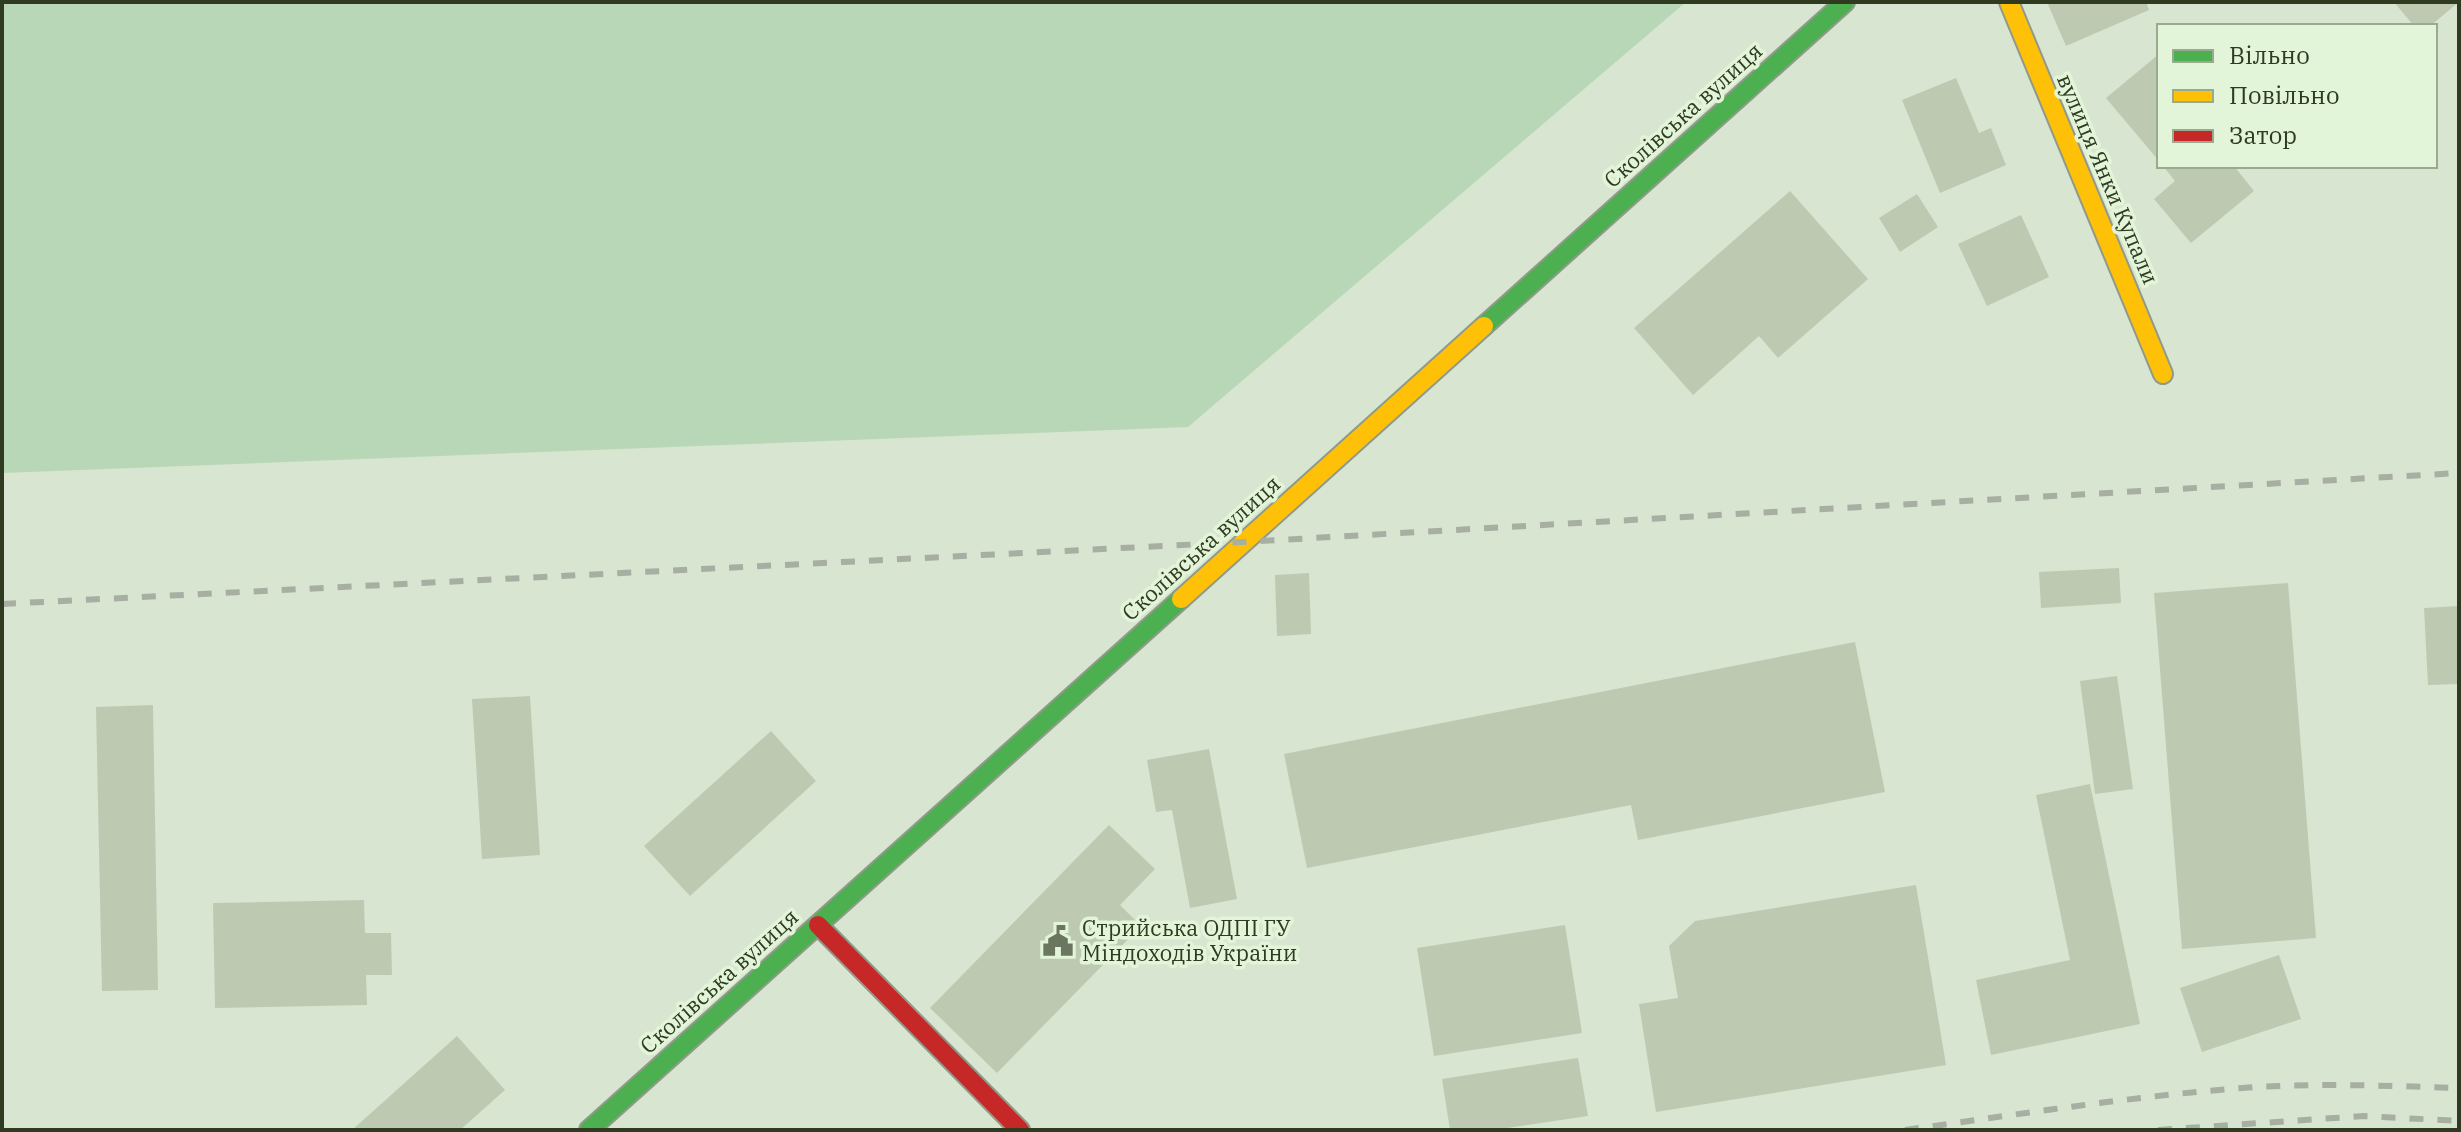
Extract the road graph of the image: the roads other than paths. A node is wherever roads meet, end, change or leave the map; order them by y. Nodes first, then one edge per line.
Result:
1 (1845, 2) edge
2 (2009, 2) edge
3 (2163, 374) dead end
4 (818, 925) junction
5 (589, 1130) edge
6 (1020, 1130) edge

1 - 4 street, Сколівська вулиця
2 - 3 street, вулиця Янки Купали
4 - 5 street, Сколівська вулиця
4 - 6 street

